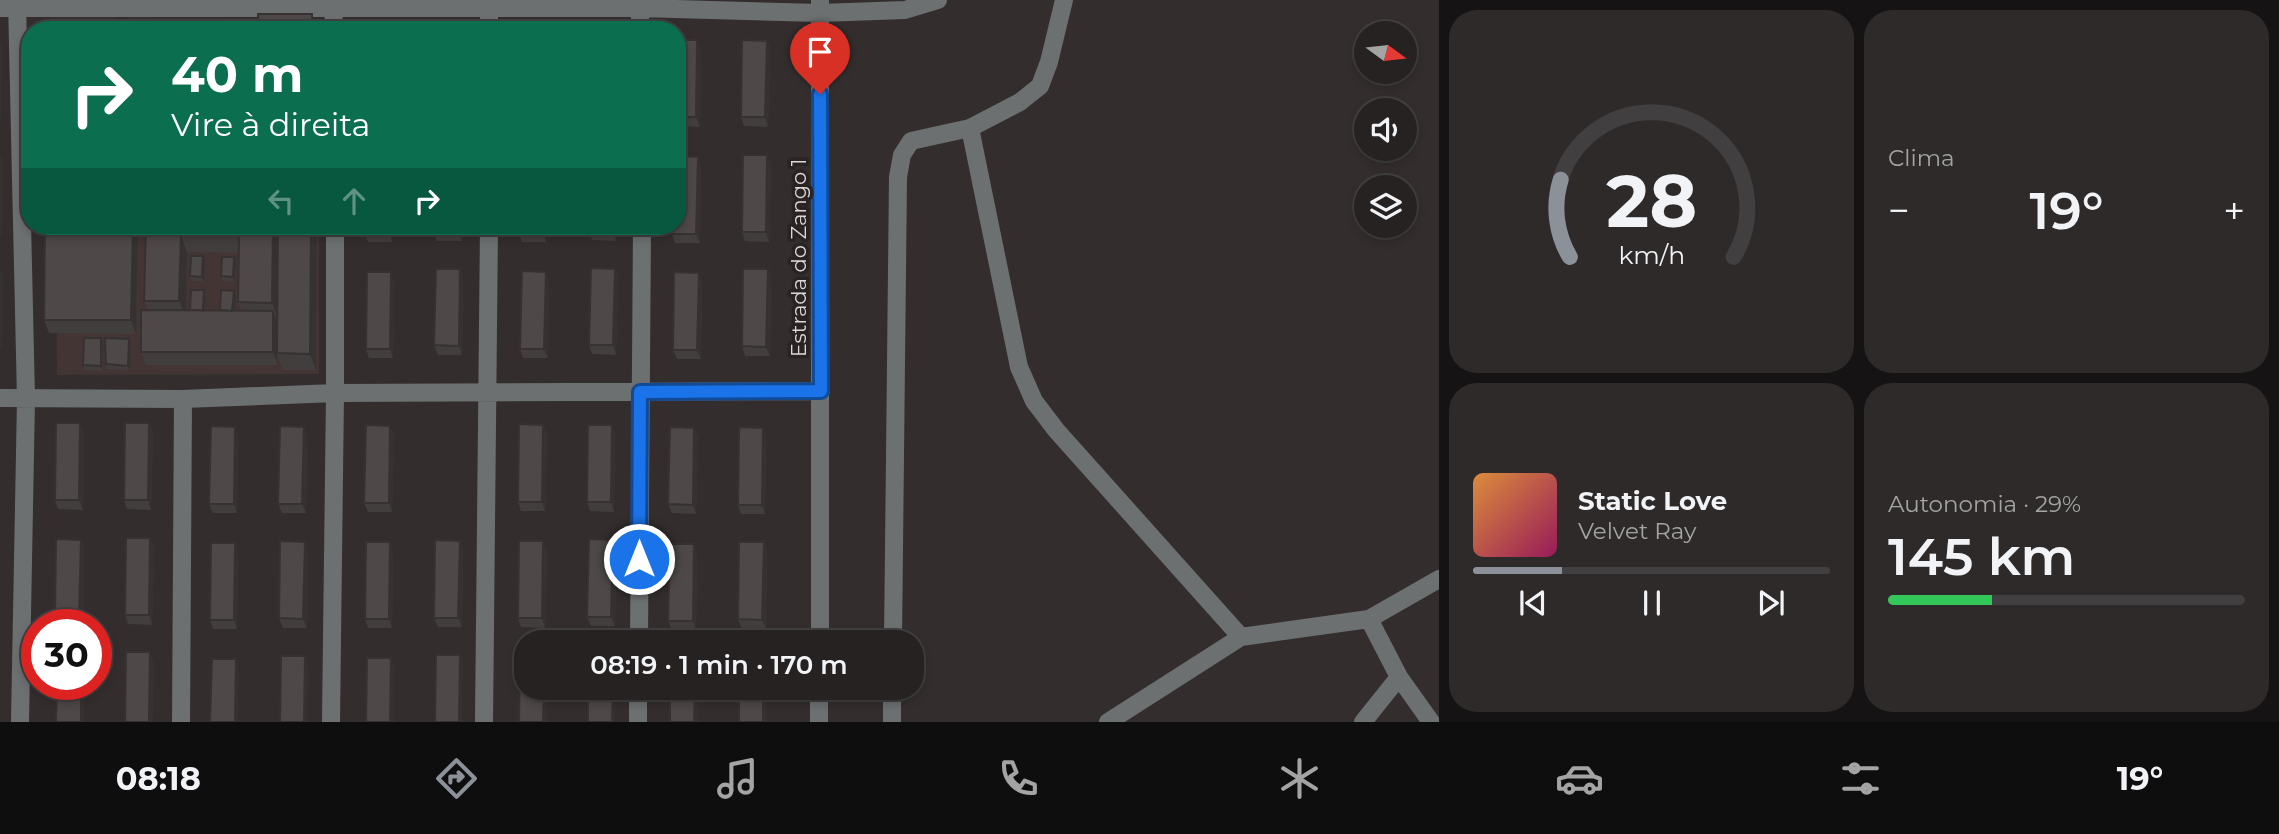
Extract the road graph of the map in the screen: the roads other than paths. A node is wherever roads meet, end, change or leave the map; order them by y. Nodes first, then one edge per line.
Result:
1 (938, 0) edge
2 (1064, 0) edge
3 (184, 3) edge
4 (334, 4) edge
5 (489, 4) edge
6 (640, 4) edge
7 (11, 5) edge
8 (820, 7) edge
9 (970, 128) junction
10 (334, 235) edge
11 (489, 235) edge
12 (642, 235) edge
13 (821, 391) junction
14 (640, 392) junction
15 (335, 393) junction
16 (489, 393) junction
17 (0, 398) edge
18 (26, 399) junction
19 (183, 399) junction
20 (1439, 579) edge
21 (1369, 619) junction
22 (639, 630) edge
23 (820, 630) edge
24 (892, 630) edge
25 (1241, 637) junction
26 (1399, 677) junction
27 (638, 700) edge
28 (819, 700) edge
29 (892, 700) edge
30 (20, 722) edge
31 (181, 722) edge
32 (331, 722) edge
33 (484, 722) edge
34 (638, 722) edge
35 (819, 722) edge
36 (892, 722) edge
37 (1108, 722) edge
38 (1363, 722) edge
39 (1431, 722) edge

1 - 8 street
2 - 9 street
3 - 4 street
3 - 7 street
4 - 5 street
5 - 6 street
6 - 8 street
7 - 18 street
8 - 13 street, Estrada do Zango 1
9 - 24 street
9 - 25 street
10 - 15 street
11 - 16 street
12 - 14 street
13 - 14 street
13 - 23 street, Estrada do Zango 1
14 - 16 street
14 - 22 street
15 - 16 street
15 - 19 street
15 - 32 street
16 - 33 street
17 - 18 street
18 - 19 street
18 - 30 street
19 - 31 street
20 - 21 street
21 - 25 street
21 - 26 street
25 - 37 street
26 - 38 street
26 - 39 street
27 - 34 street
28 - 35 street
29 - 36 street

